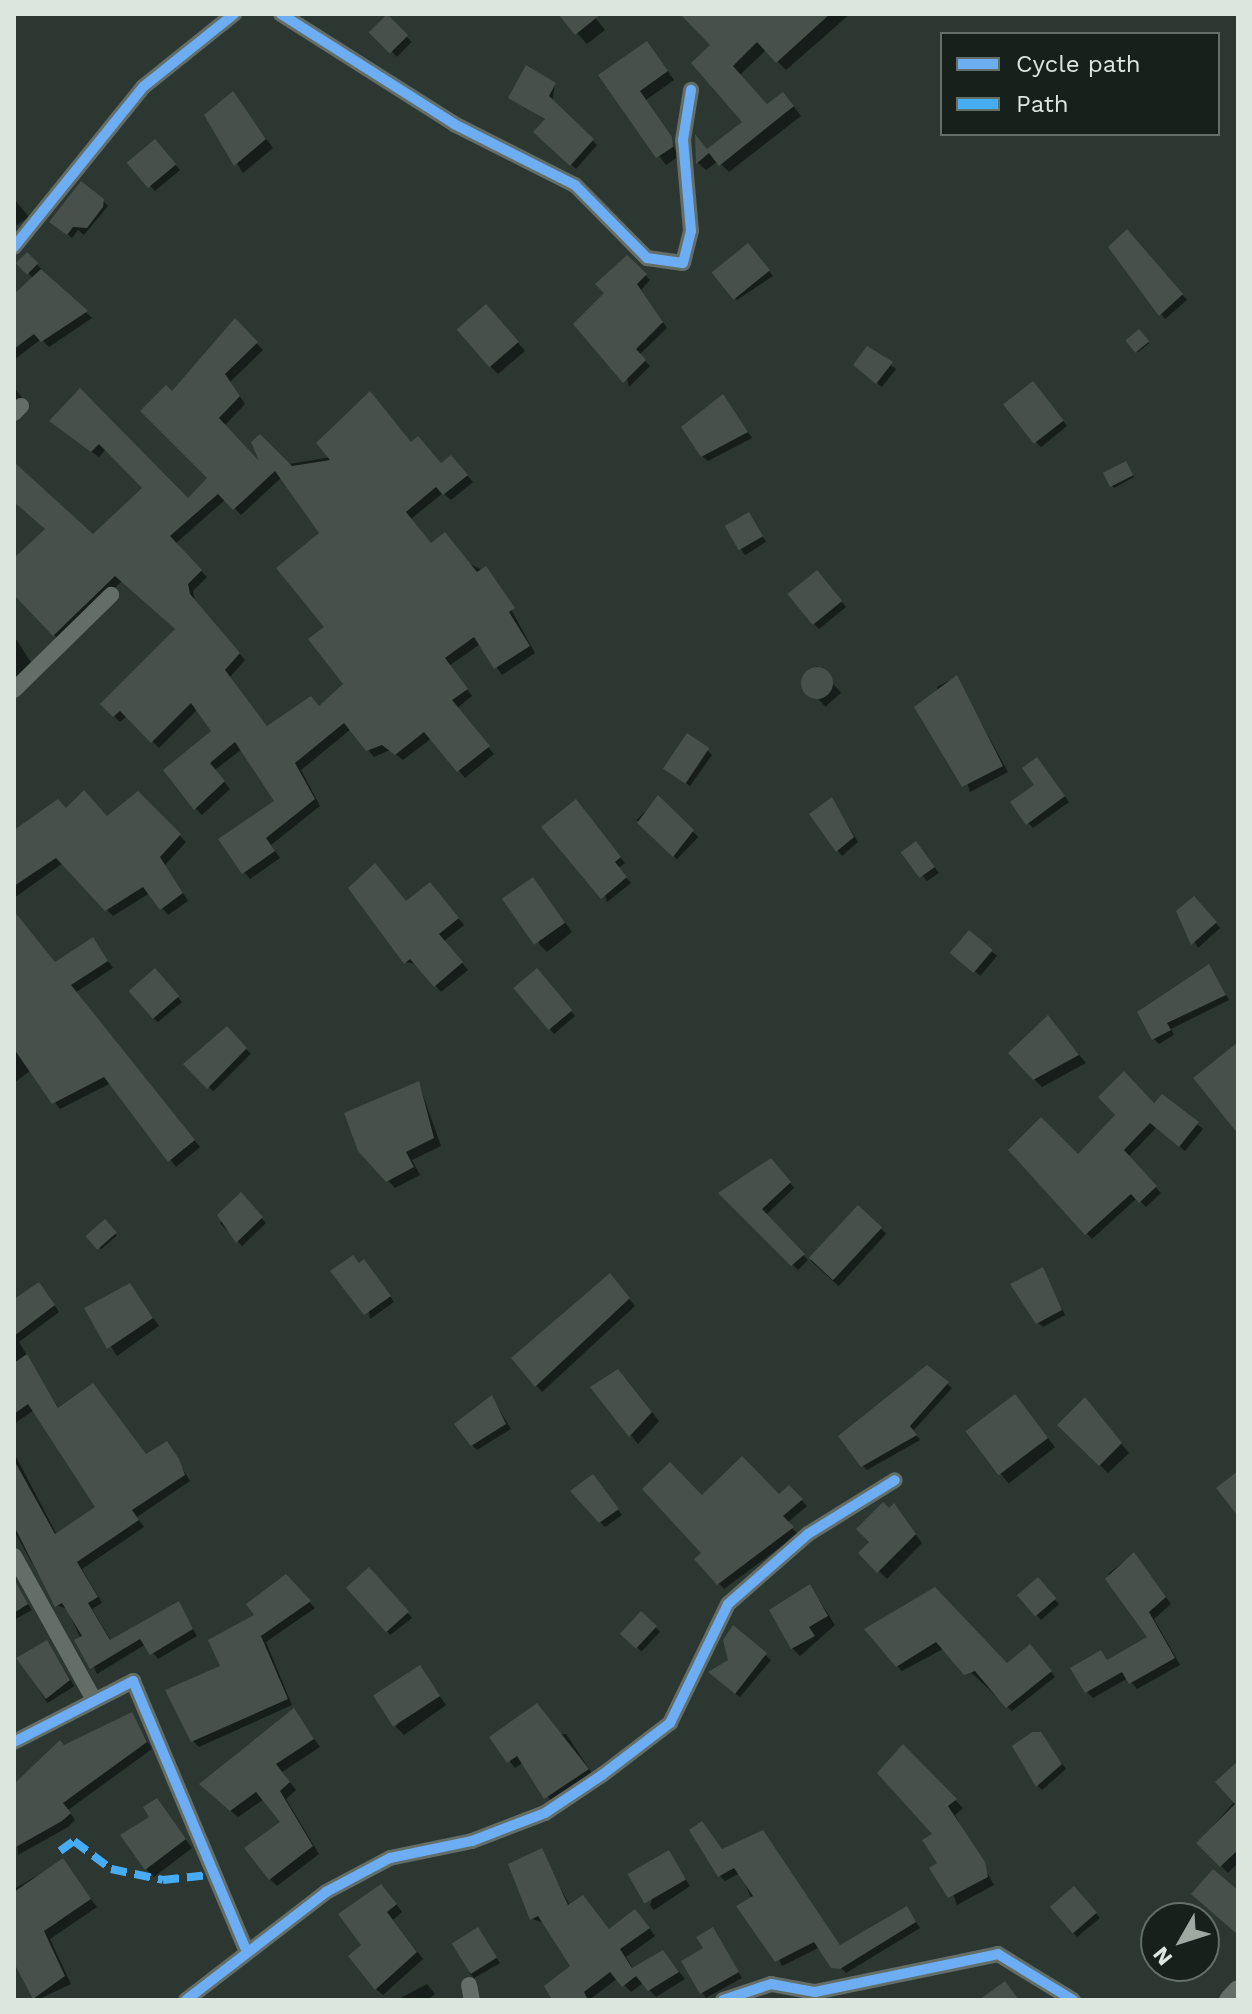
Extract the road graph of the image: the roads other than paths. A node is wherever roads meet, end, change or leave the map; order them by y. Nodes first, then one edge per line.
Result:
1 (234, 14) edge
2 (281, 14) edge
3 (691, 90) dead end
4 (14, 247) edge
5 (111, 595) dead end
6 (14, 690) edge
7 (895, 1480) dead end
8 (14, 1556) edge
9 (93, 1698) junction
10 (14, 1742) edge
11 (245, 1947) junction
12 (1238, 1990) edge
13 (186, 2000) edge
14 (723, 2000) edge
15 (1073, 2000) edge
16 (1229, 2000) edge

1 - 4 street
2 - 3 street
5 - 6 street
7 - 11 street
8 - 9 street
9 - 10 street
9 - 11 street
11 - 13 street
12 - 16 street
14 - 15 street

